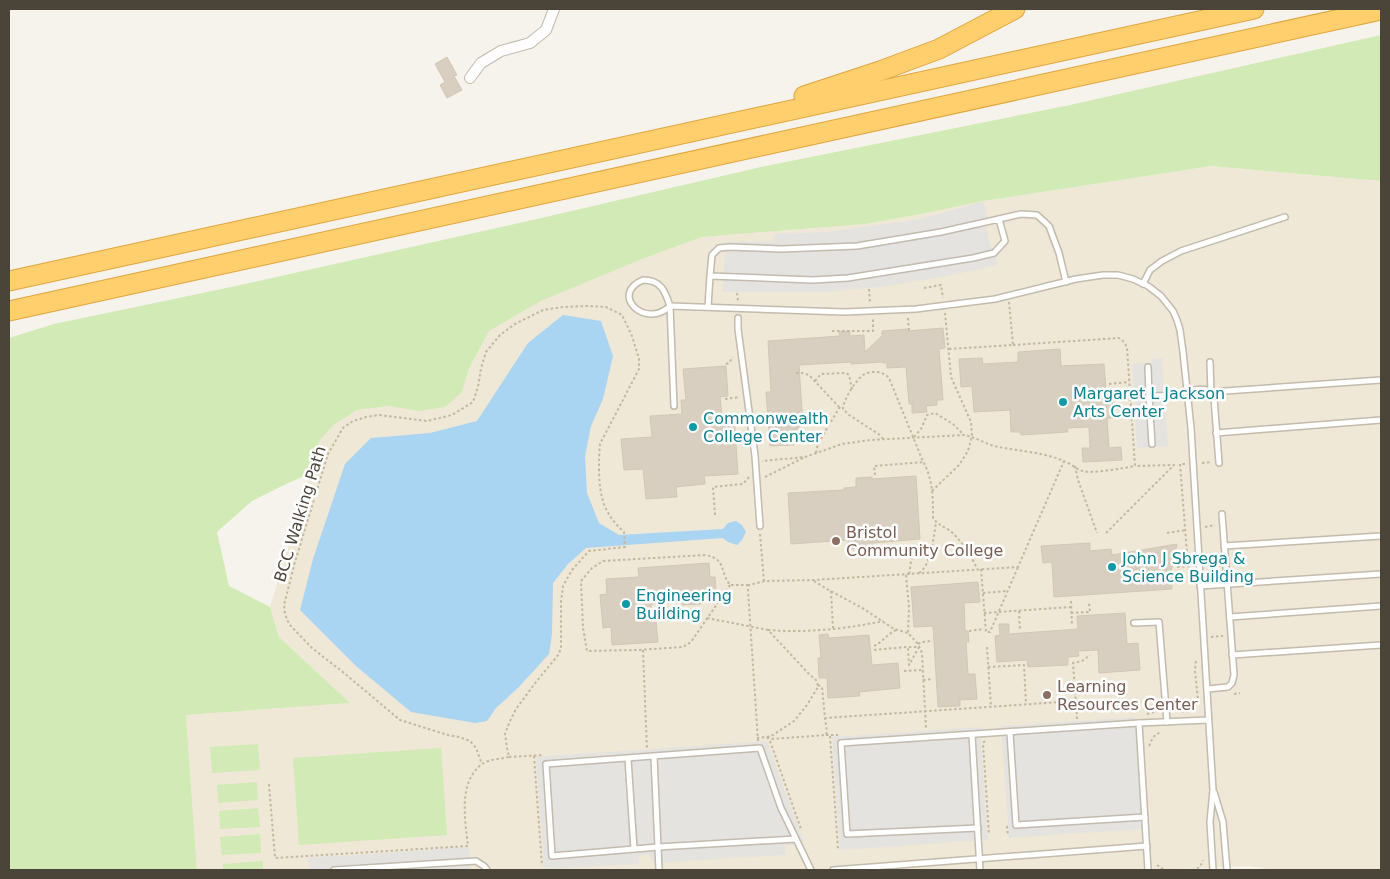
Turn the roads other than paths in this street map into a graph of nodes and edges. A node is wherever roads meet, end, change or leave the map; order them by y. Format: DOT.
graph roads {
  1 [pos="554,9"];
  2 [pos="1015,9"];
  3 [pos="1254,9"];
  4 [pos="1381,10"];
  5 [pos="470,78"];
  6 [pos="675,135"];
  7 [pos="1285,217"];
  8 [pos="999,219"];
  9 [pos="712,276"];
  10 [pos="9,281"];
  11 [pos="1066,282"];
  12 [pos="1143,284"];
  13 [pos="670,306"];
  14 [pos="708,307"];
  15 [pos="9,310"];
  16 [pos="738,318"];
  17 [pos="1210,362"];
  18 [pos="1148,367"];
  19 [pos="1381,380"];
  20 [pos="1211,392"];
  21 [pos="1188,393"];
  22 [pos="1149,396"];
  23 [pos="674,406"];
  24 [pos="1381,420"];
  25 [pos="1216,433"];
  26 [pos="1152,444"];
  27 [pos="1216,463"];
  28 [pos="1222,514"];
  29 [pos="760,526"];
  30 [pos="1381,536"];
  31 [pos="1224,546"];
  32 [pos="1381,574"];
  33 [pos="1227,585"];
  34 [pos="1200,586"];
  35 [pos="1381,606"];
  36 [pos="1230,618"];
  37 [pos="1134,623"];
  38 [pos="1381,644"];
  39 [pos="1232,655"];
  40 [pos="1207,689"];
  41 [pos="1208,720"];
  42 [pos="1167,722"];
  43 [pos="1138,723"];
  44 [pos="1010,733"];
  45 [pos="972,735"];
  46 [pos="654,757"];
  47 [pos="628,759"];
  48 [pos="1213,790"];
  49 [pos="1145,817"];
  50 [pos="978,828"];
  51 [pos="796,839"];
  52 [pos="1147,846"];
  53 [pos="658,847"];
  54 [pos="634,849"];
  55 [pos="980,858"];
  56 [pos="334,870"];
  57 [pos="487,870"];
  58 [pos="660,870"];
  59 [pos="811,870"];
  60 [pos="833,870"];
  61 [pos="980,870"];
  62 [pos="1148,870"];
  63 [pos="1213,870"];
  64 [pos="1227,870"];
  1 -- 5 [label="street"];
  2 -- 6 [label="highway"];
  3 -- 6 [label="highway"];
  4 -- 15 [label="highway"];
  6 -- 10 [label="highway"];
  7 -- 12 [label="lane"];
  8 -- 9 [label="lane"];
  8 -- 9 [label="lane"];
  8 -- 11 [label="lane"];
  9 -- 14 [label="lane"];
  11 -- 12 [label="lane"];
  11 -- 14 [label="lane"];
  12 -- 21 [label="lane"];
  13 -- 13 [label="lane"];
  13 -- 14 [label="lane"];
  13 -- 23 [label="lane"];
  16 -- 29 [label="lane"];
  17 -- 20 [label="lane"];
  18 -- 22 [label="lane"];
  19 -- 20 [label="lane"];
  20 -- 21 [label="lane"];
  20 -- 25 [label="lane"];
  21 -- 22 [label="lane"];
  21 -- 34 [label="lane"];
  22 -- 26 [label="lane"];
  24 -- 25 [label="lane"];
  25 -- 27 [label="lane"];
  28 -- 31 [label="lane"];
  30 -- 31 [label="lane"];
  31 -- 33 [label="lane"];
  32 -- 33 [label="lane"];
  33 -- 34 [label="lane"];
  33 -- 36 [label="lane"];
  34 -- 40 [label="lane"];
  35 -- 36 [label="lane"];
  36 -- 39 [label="lane"];
  37 -- 42 [label="lane"];
  38 -- 39 [label="lane"];
  39 -- 40 [label="lane"];
  40 -- 41 [label="lane"];
  41 -- 42 [label="lane"];
  41 -- 48 [label="lane"];
  42 -- 43 [label="lane"];
  43 -- 44 [label="lane"];
  43 -- 49 [label="lane"];
  44 -- 45 [label="lane"];
  44 -- 49 [label="lane"];
  45 -- 50 [label="lane"];
  45 -- 50 [label="lane"];
  46 -- 47 [label="lane"];
  46 -- 51 [label="lane"];
  46 -- 53 [label="lane"];
  47 -- 54 [label="lane"];
  47 -- 54 [label="lane"];
  48 -- 63 [label="lane"];
  48 -- 64 [label="lane"];
  49 -- 52 [label="lane"];
  50 -- 55 [label="lane"];
  51 -- 53 [label="lane"];
  51 -- 59 [label="lane"];
  52 -- 55 [label="lane"];
  52 -- 62 [label="lane"];
  53 -- 54 [label="lane"];
  53 -- 58 [label="lane"];
  55 -- 60 [label="lane"];
  55 -- 61 [label="lane"];
  56 -- 57 [label="lane"];
}
